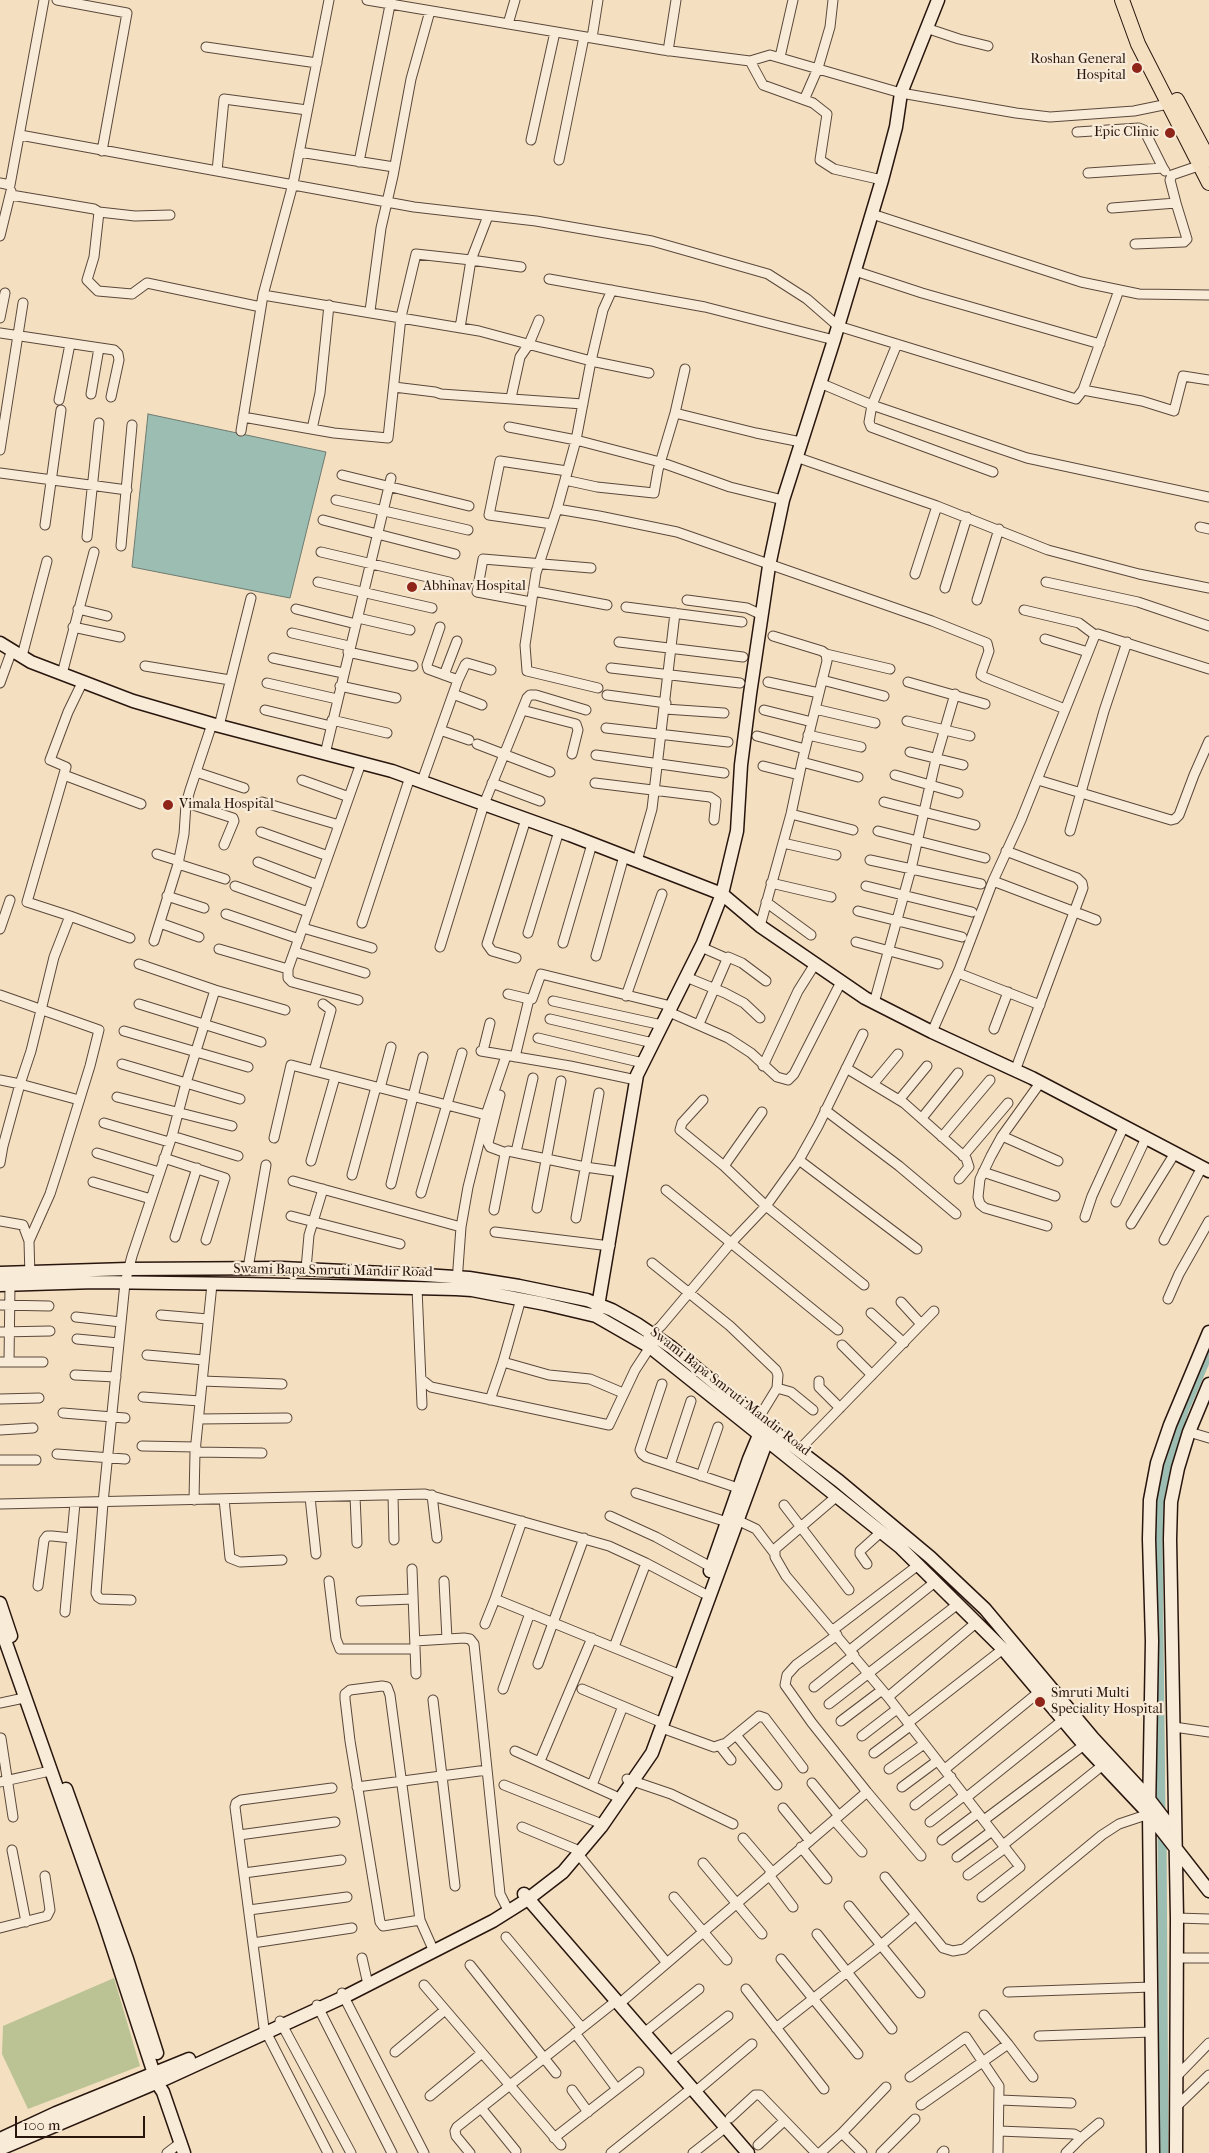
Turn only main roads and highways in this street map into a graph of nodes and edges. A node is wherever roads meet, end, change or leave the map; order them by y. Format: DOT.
graph roads {
  1 [pos="1122,0"];
  2 [pos="1130,0"];
  3 [pos="1173,103"];
  4 [pos="1206,163"];
  5 [pos="1209,183"];
  1 -- 3 [label="main road"];
  2 -- 3 [label="main road"];
  3 -- 4 [label="main road"];
  4 -- 5 [label="main road"];
}
